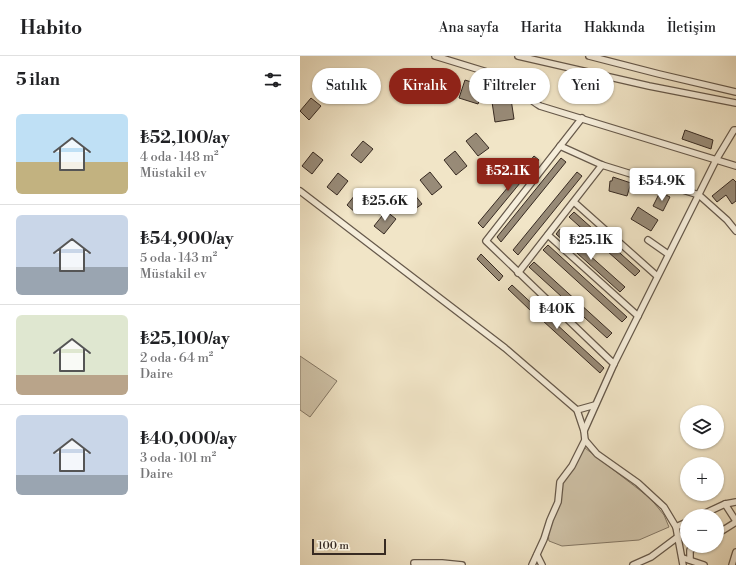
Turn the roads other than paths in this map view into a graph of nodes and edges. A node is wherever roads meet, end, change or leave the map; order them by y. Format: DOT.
graph roads {
  1 [pos="435,56"];
  2 [pos="518,56"];
  3 [pos="590,56"];
  4 [pos="736,92"];
  5 [pos="736,104"];
  6 [pos="582,118"];
  7 [pos="735,130"];
  8 [pos="560,146"];
  9 [pos="716,160"];
  10 [pos="602,165"];
  11 [pos="736,166"];
  12 [pos="300,191"];
  13 [pos="699,195"];
  14 [pos="574,202"];
  15 [pos="736,232"];
  16 [pos="548,235"];
  17 [pos="648,240"];
  18 [pos="668,254"];
  19 [pos="518,272"];
  20 [pos="657,276"];
  21 [pos="638,316"];
  22 [pos="614,364"];
  23 [pos="595,405"];
  24 [pos="577,410"];
  25 [pos="584,431"];
  26 [pos="585,440"];
  27 [pos="736,502"];
  28 [pos="725,504"];
  29 [pos="714,509"];
  30 [pos="736,522"];
  31 [pos="680,525"];
  32 [pos="676,527"];
  33 [pos="724,530"];
  34 [pos="679,536"];
  35 [pos="736,552"];
  36 [pos="690,553"];
  37 [pos="537,555"];
  38 [pos="683,558"];
  39 [pos="690,560"];
  40 [pos="414,563"];
  41 [pos="462,565"];
  42 [pos="532,565"];
  43 [pos="542,565"];
  44 [pos="633,565"];
  45 [pos="683,565"];
  46 [pos="704,565"];
  47 [pos="732,565"];
  1 -- 6 [label="street"];
  2 -- 5 [label="street"];
  3 -- 4 [label="street"];
  6 -- 8 [label="street"];
  6 -- 9 [label="street"];
  7 -- 9 [label="street"];
  8 -- 10 [label="street"];
  8 -- 19 [label="street"];
  9 -- 11 [label="street"];
  9 -- 13 [label="street"];
  10 -- 13 [label="street"];
  10 -- 14 [label="street"];
  12 -- 24 [label="street"];
  13 -- 15 [label="street"];
  13 -- 18 [label="street"];
  14 -- 16 [label="street"];
  14 -- 20 [label="street"];
  16 -- 19 [label="street"];
  16 -- 21 [label="street"];
  17 -- 18 [label="street"];
  18 -- 20 [label="street"];
  19 -- 22 [label="street"];
  20 -- 21 [label="street"];
  21 -- 22 [label="street"];
  22 -- 23 [label="street"];
  23 -- 24 [label="street"];
  23 -- 25 [label="street"];
  24 -- 25 [label="street"];
  25 -- 26 [label="street"];
  26 -- 32 [label="street"];
  26 -- 37 [label="street"];
  27 -- 28 [label="street"];
  28 -- 29 [label="street"];
  28 -- 30 [label="street"];
  30 -- 33 [label="street"];
  31 -- 32 [label="street"];
  32 -- 34 [label="street"];
  34 -- 38 [label="street"];
  34 -- 44 [label="street"];
  35 -- 47 [label="street"];
  36 -- 39 [label="street"];
  37 -- 42 [label="street"];
  37 -- 43 [label="street"];
  38 -- 39 [label="street"];
  38 -- 45 [label="street"];
  39 -- 46 [label="street"];
  40 -- 41 [label="street"];
}
